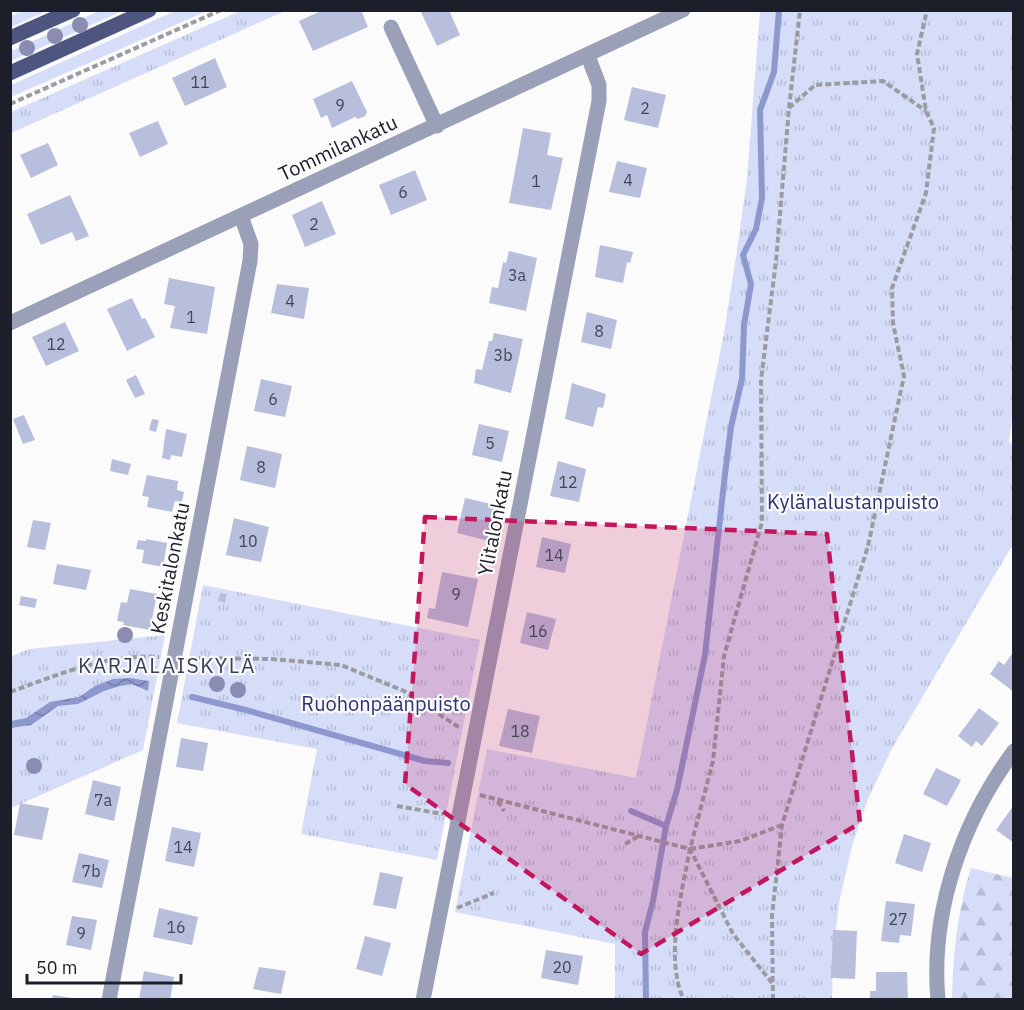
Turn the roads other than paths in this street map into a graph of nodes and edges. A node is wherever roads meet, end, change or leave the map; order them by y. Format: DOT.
graph roads {
  1 [pos="73,10"];
  2 [pos="148,10"];
  3 [pos="683,10"];
  4 [pos="391,27"];
  5 [pos="10,38"];
  6 [pos="588,56"];
  7 [pos="10,73"];
  8 [pos="437,126"];
  9 [pos="241,216"];
  10 [pos="10,323"];
  11 [pos="1014,751"];
  12 [pos="109,999"];
  13 [pos="423,999"];
  14 [pos="938,999"];
  1 -- 5 [label="main road"];
  2 -- 7 [label="main road"];
  3 -- 6 [label="street, Tommilankatu"];
  4 -- 8 [label="street"];
  6 -- 8 [label="street, Tommilankatu"];
  6 -- 13 [label="street, Ylitalonkatu"];
  8 -- 9 [label="street, Tommilankatu"];
  9 -- 10 [label="street, Tommilankatu"];
  9 -- 12 [label="street, Keskitalonkatu"];
  11 -- 14 [label="street"];
}
